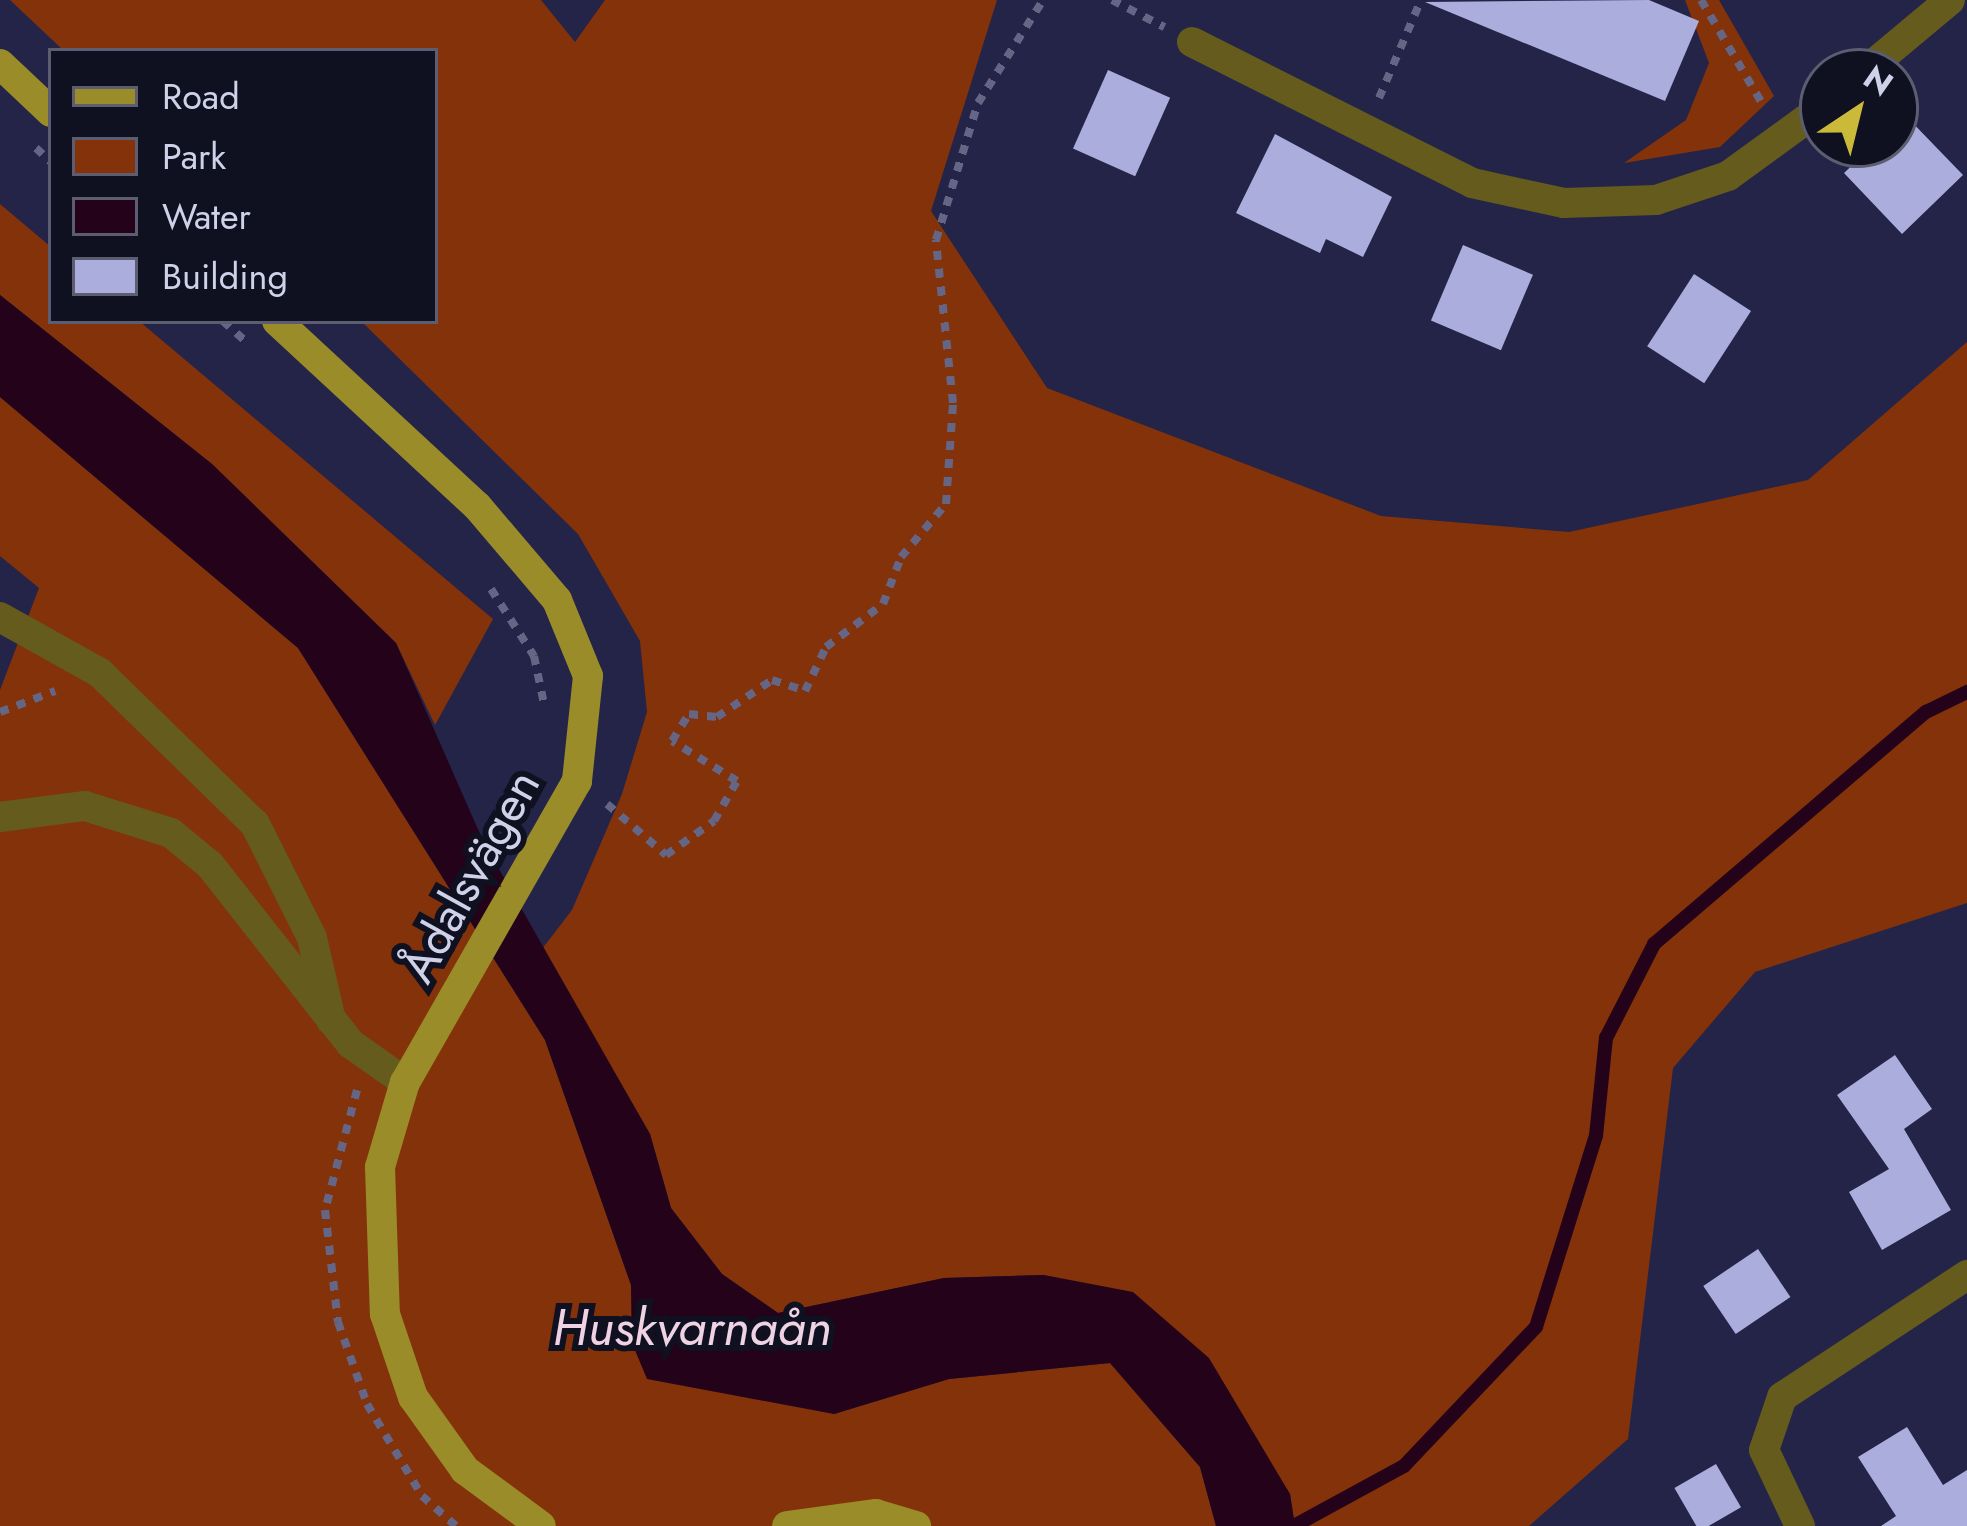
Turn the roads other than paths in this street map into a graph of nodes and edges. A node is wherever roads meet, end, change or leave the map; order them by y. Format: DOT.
graph roads {
  1 [pos="1950,0"];
  2 [pos="1192,42"];
  3 [pos="1893,48"];
  4 [pos="0,64"];
  5 [pos="48,109"];
  6 [pos="1799,124"];
  7 [pos="280,324"];
  8 [pos="0,616"];
  9 [pos="0,817"];
  10 [pos="331,1019"];
  11 [pos="405,1082"];
  12 [pos="1967,1275"];
  13 [pos="541,1526"];
  14 [pos="788,1526"];
  15 [pos="916,1526"];
  16 [pos="1800,1526"];
  1 -- 3 [label="street"];
  2 -- 6 [label="street"];
  4 -- 5 [label="main road"];
  7 -- 11 [label="main road, Ådalsvägen"];
  8 -- 10 [label="street"];
  9 -- 10 [label="street"];
  10 -- 11 [label="street"];
  11 -- 13 [label="main road, Ådalsvägen"];
  12 -- 16 [label="street"];
  14 -- 15 [label="main road"];
}
